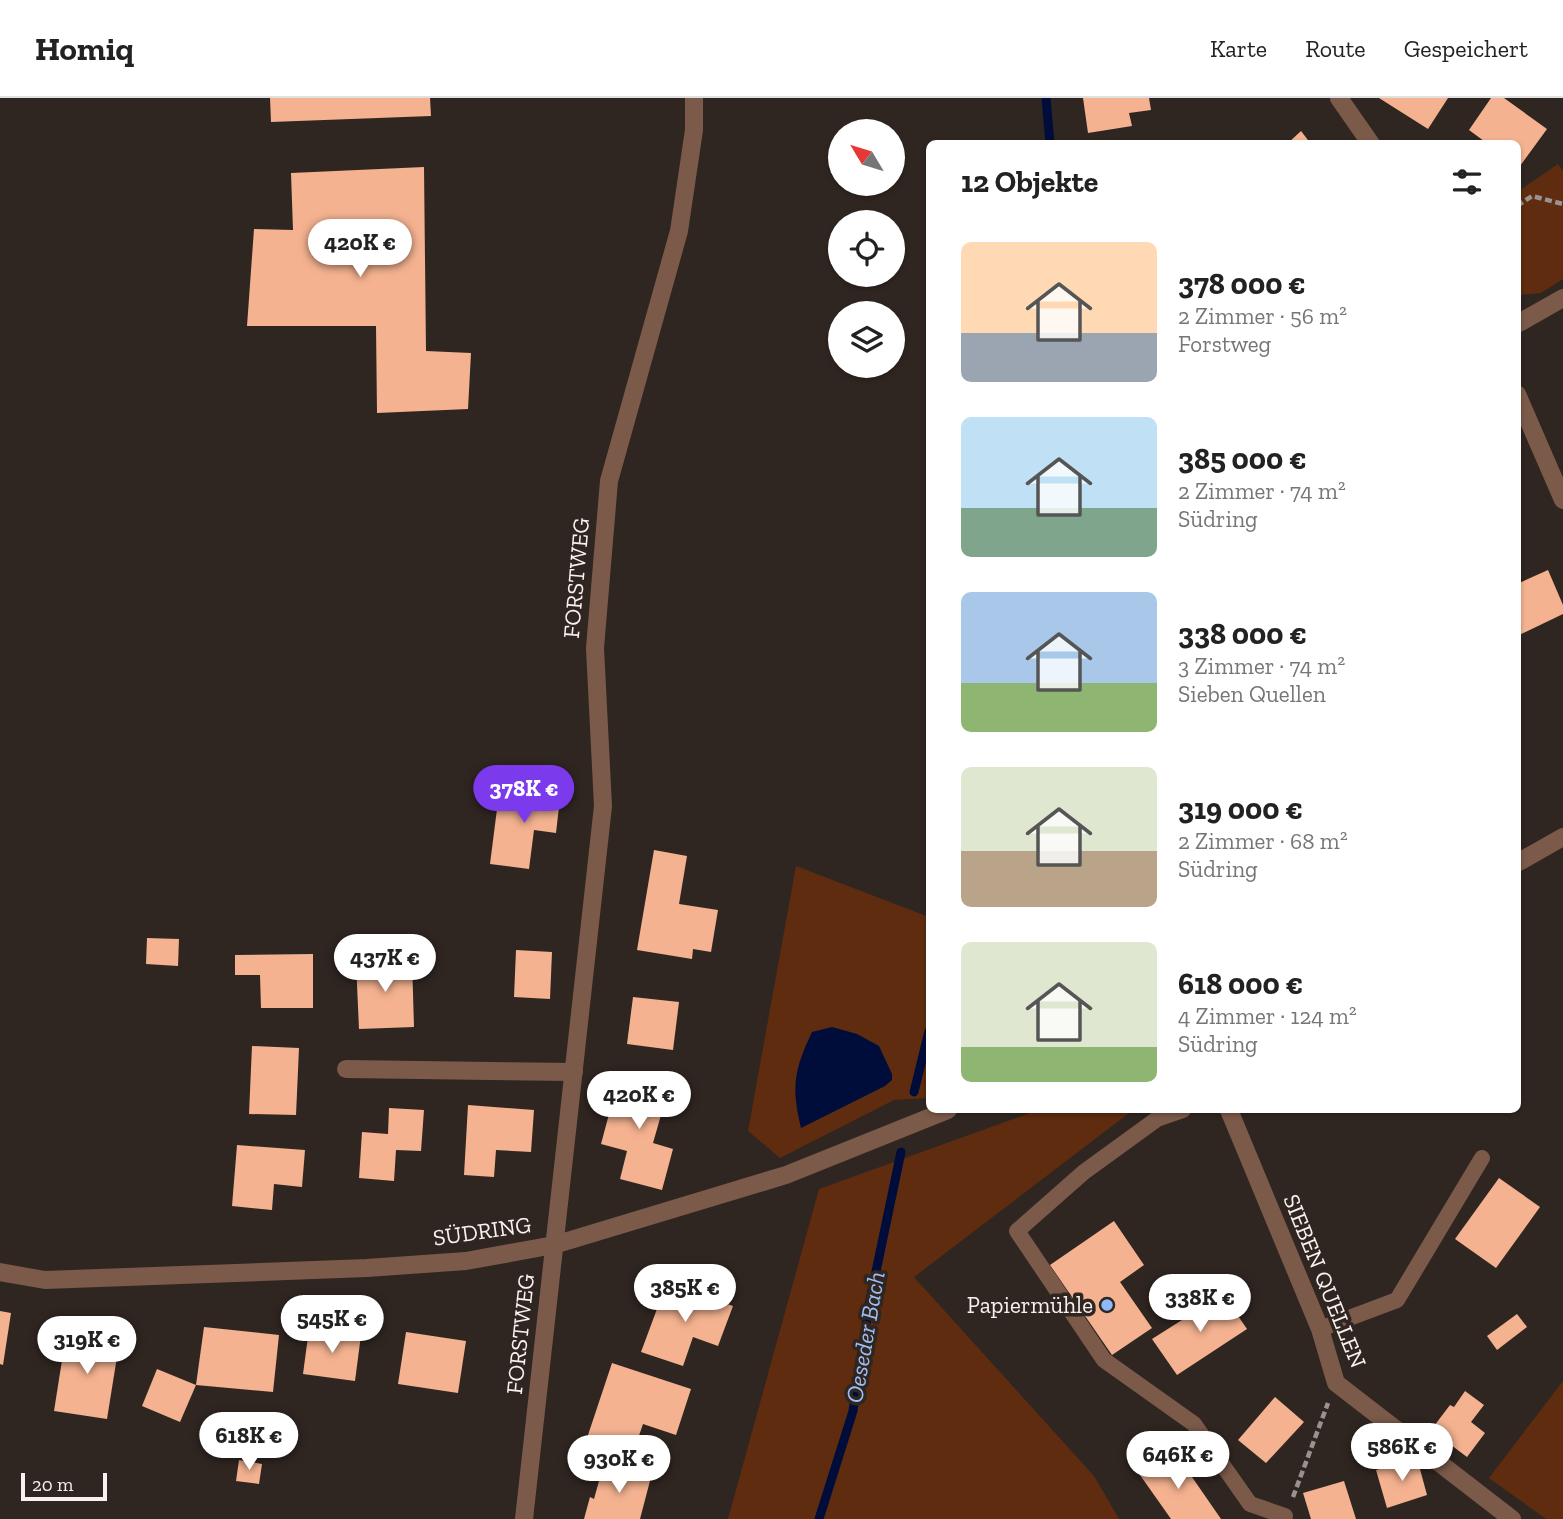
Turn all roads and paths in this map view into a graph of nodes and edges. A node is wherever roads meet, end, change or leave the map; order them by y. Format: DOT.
graph roads {
  1 [pos="694,98"];
  2 [pos="1339,98"];
  3 [pos="1368,140"];
  4 [pos="1521,203"];
  5 [pos="1563,204"];
  6 [pos="1563,298"];
  7 [pos="1521,322"];
  8 [pos="1521,403"];
  9 [pos="1563,500"];
  10 [pos="1563,836"];
  11 [pos="1521,861"];
  12 [pos="345,1069"];
  13 [pos="575,1072"];
  14 [pos="941,1113"];
  15 [pos="1174,1113"];
  16 [pos="1230,1113"];
  17 [pos="1482,1158"];
  18 [pos="554,1245"];
  19 [pos="0,1272"];
  20 [pos="1320,1329"];
  21 [pos="1336,1383"];
  22 [pos="1285,1516"];
  23 [pos="524,1519"];
  24 [pos="1512,1519"];
  1 -- 13 [label="street, FORSTWEG"];
  2 -- 3 [label="street"];
  4 -- 5 [label="path"];
  6 -- 7 [label="street"];
  8 -- 9 [label="street"];
  10 -- 11 [label="street"];
  12 -- 13 [label="street"];
  13 -- 18 [label="street, FORSTWEG"];
  14 -- 18 [label="street, SÜDRING"];
  15 -- 22 [label="lane"];
  16 -- 20 [label="street, SIEBEN QUELLEN"];
  17 -- 20 [label="lane"];
  18 -- 19 [label="street, SÜDRING"];
  18 -- 23 [label="street, FORSTWEG"];
  20 -- 21 [label="street, SIEBEN QUELLEN"];
  21 -- 22 [label="path"];
  21 -- 24 [label="street, SIEBEN QUELLEN"];
}
